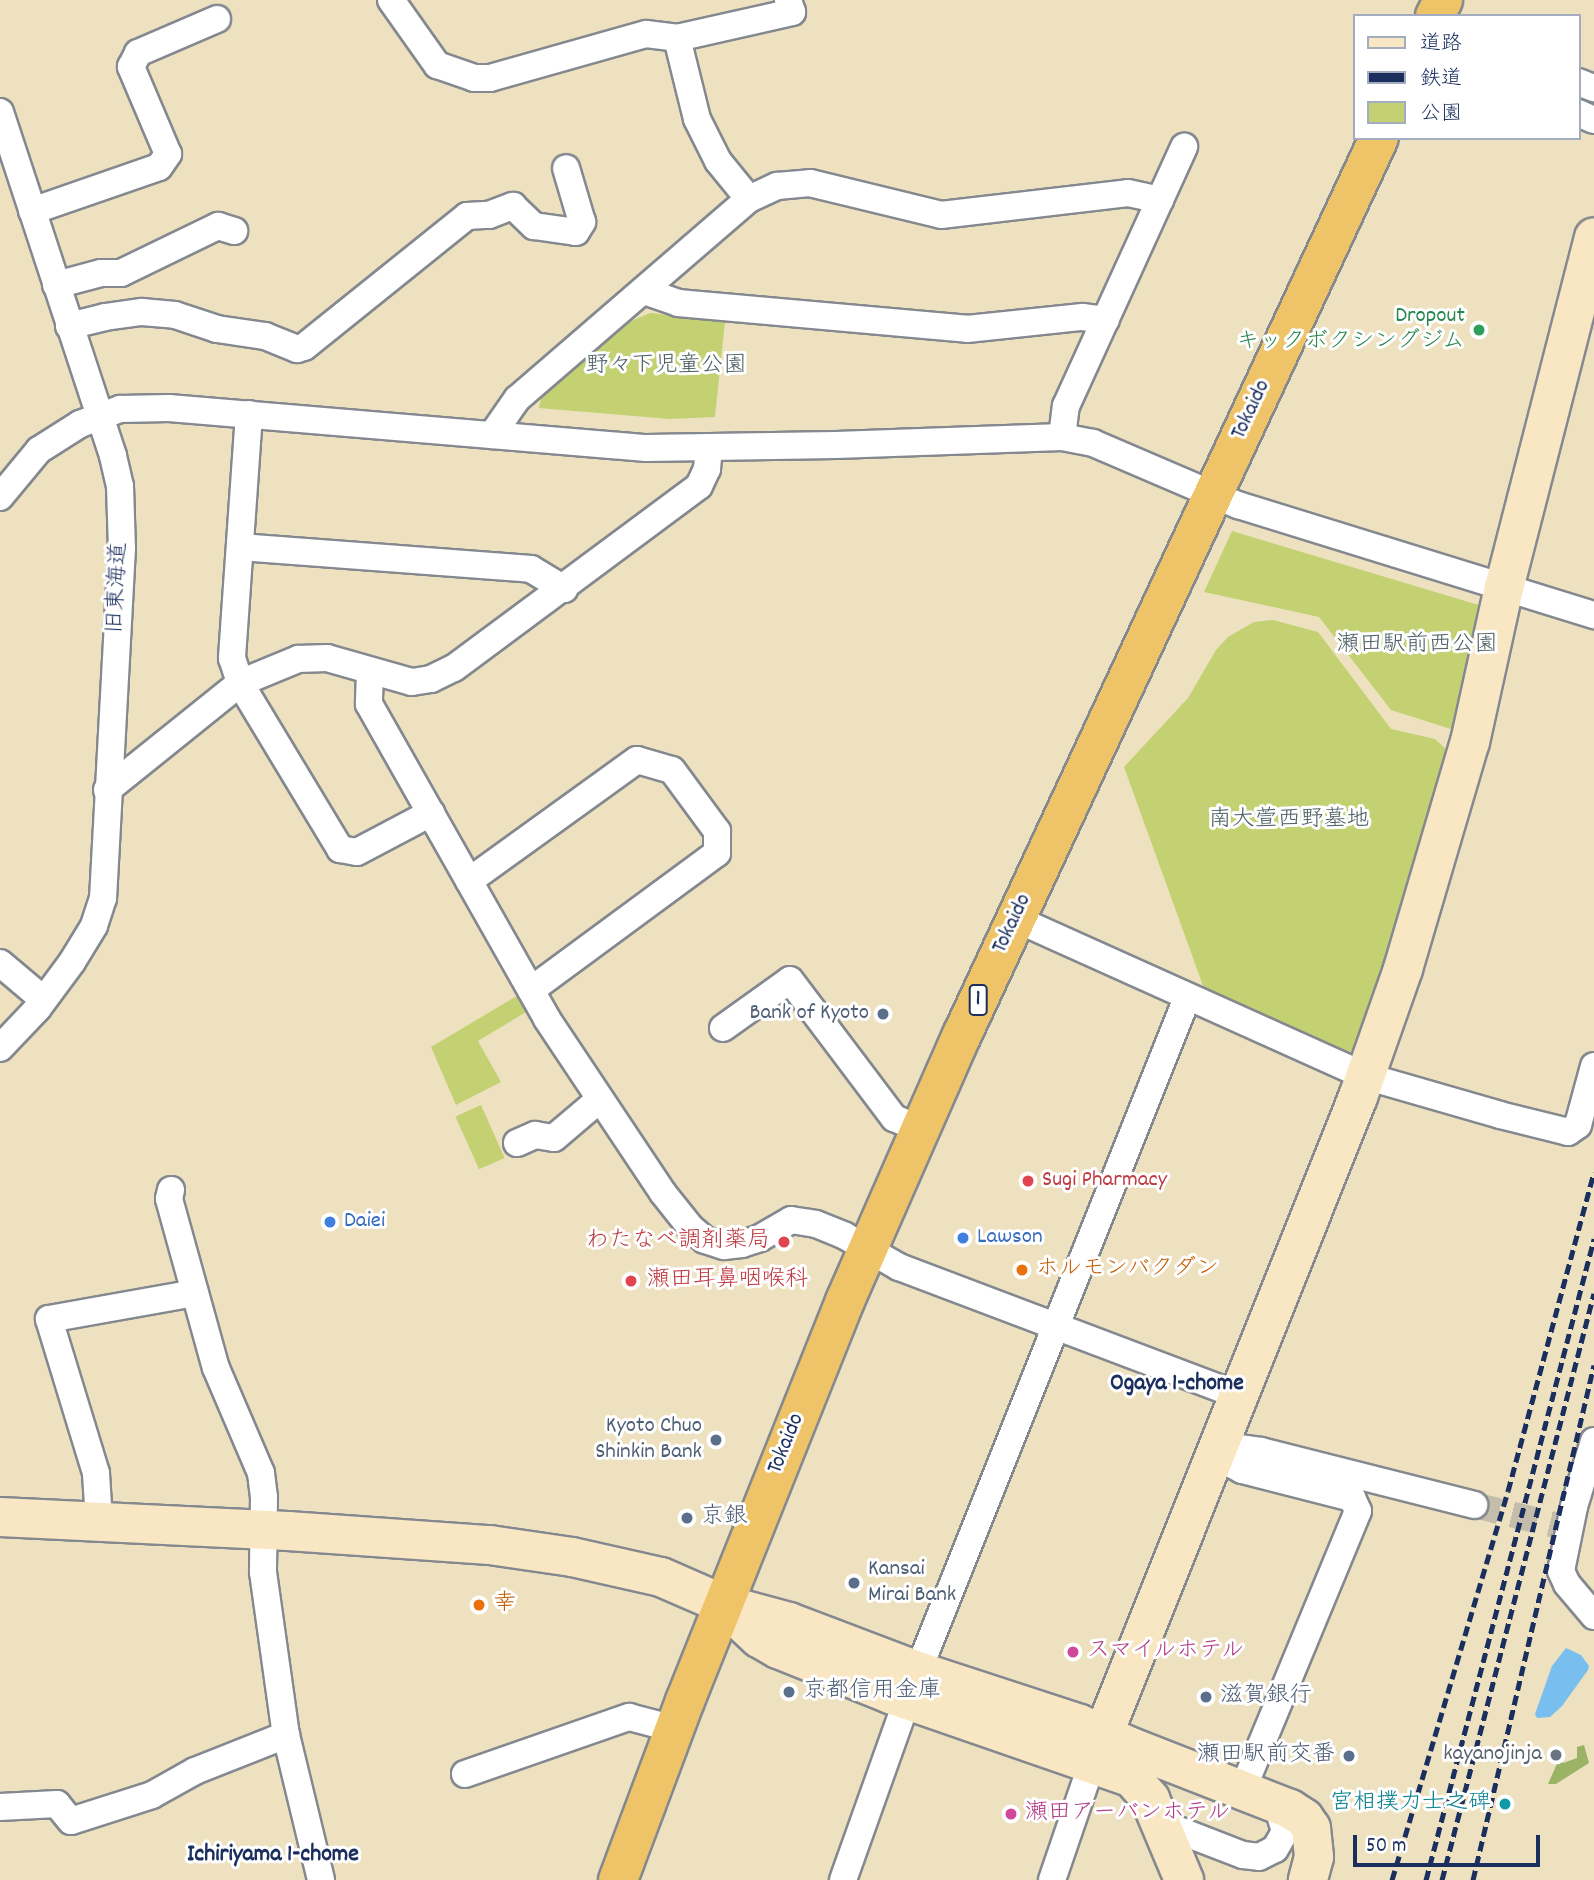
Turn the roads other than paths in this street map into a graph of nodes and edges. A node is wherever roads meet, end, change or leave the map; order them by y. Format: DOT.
graph roads {
  1 [pos="391,0"];
  2 [pos="788,0"];
  3 [pos="217,19"];
  4 [pos="677,38"];
  5 [pos="0,112"];
  6 [pos="1378,140"];
  7 [pos="1184,147"];
  8 [pos="566,169"];
  9 [pos="749,199"];
  10 [pos="1160,200"];
  11 [pos="32,211"];
  12 [pos="234,232"];
  13 [pos="1594,237"];
  14 [pos="56,285"];
  15 [pos="644,291"];
  16 [pos="1106,320"];
  17 [pos="69,326"];
  18 [pos="249,414"];
  19 [pos="98,415"];
  20 [pos="492,435"];
  21 [pos="1062,437"];
  22 [pos="709,448"];
  23 [pos="1212,495"];
  24 [pos="0,497"];
  25 [pos="240,547"];
  26 [pos="1504,588"];
  27 [pos="564,589"];
  28 [pos="1594,615"];
  29 [pos="370,671"];
  30 [pos="240,683"];
  31 [pos="107,790"];
  32 [pos="431,813"];
  33 [pos="469,881"];
  34 [pos="1016,919"];
  35 [pos="0,963"];
  36 [pos="531,990"];
  37 [pos="1187,998"];
  38 [pos="44,1000"];
  39 [pos="723,1028"];
  40 [pos="0,1048"];
  41 [pos="1594,1066"];
  42 [pos="1365,1076"];
  43 [pos="600,1098"];
  44 [pos="922,1130"];
  45 [pos="517,1143"];
  46 [pos="171,1190"];
  47 [pos="869,1250"];
  48 [pos="195,1293"];
  49 [pos="1056,1325"];
  50 [pos="1238,1395"];
  51 [pos="1594,1441"];
  52 [pos="1219,1445"];
  53 [pos="1474,1505"];
  54 [pos="0,1517"];
  55 [pos="99,1522"];
  56 [pos="264,1530"];
  57 [pos="723,1604"];
  58 [pos="1594,1616"];
  59 [pos="912,1685"];
  60 [pos="675,1729"];
  61 [pos="286,1735"];
  62 [pos="1097,1749"];
  63 [pos="465,1774"];
  64 [pos="1257,1795"];
  65 [pos="0,1807"];
  66 [pos="1160,1823"];
  67 [pos="321,1880"];
  68 [pos="618,1880"];
  69 [pos="843,1880"];
  70 [pos="1052,1880"];
  71 [pos="1184,1880"];
  72 [pos="1308,1880"];
  1 -- 4 [label="street"];
  2 -- 4 [label="street"];
  3 -- 11 [label="street"];
  4 -- 9 [label="street"];
  5 -- 11 [label="street, 旧東海道"];
  6 -- 23 [label="highway, Tokaido / 1"];
  7 -- 10 [label="street"];
  8 -- 17 [label="street"];
  9 -- 10 [label="street"];
  9 -- 15 [label="street"];
  10 -- 16 [label="street"];
  11 -- 14 [label="street, 旧東海道"];
  12 -- 14 [label="street"];
  13 -- 26 [label="street"];
  14 -- 17 [label="street, 旧東海道"];
  15 -- 16 [label="street"];
  15 -- 20 [label="street"];
  16 -- 21 [label="street"];
  17 -- 19 [label="street, 旧東海道"];
  18 -- 19 [label="street"];
  18 -- 20 [label="street"];
  18 -- 25 [label="street"];
  19 -- 24 [label="street"];
  19 -- 31 [label="street, 旧東海道"];
  20 -- 22 [label="street"];
  21 -- 22 [label="street"];
  21 -- 23 [label="street"];
  22 -- 27 [label="street"];
  23 -- 26 [label="street"];
  23 -- 34 [label="highway, Tokaido / 1"];
  25 -- 27 [label="street"];
  25 -- 30 [label="street"];
  26 -- 28 [label="street"];
  26 -- 42 [label="street"];
  27 -- 29 [label="street"];
  29 -- 30 [label="street"];
  29 -- 32 [label="street"];
  30 -- 31 [label="street"];
  30 -- 32 [label="street"];
  31 -- 38 [label="street, 旧東海道"];
  32 -- 33 [label="street"];
  33 -- 36 [label="street"];
  33 -- 36 [label="street"];
  34 -- 37 [label="street"];
  34 -- 44 [label="highway, Tokaido / 1"];
  35 -- 38 [label="street"];
  36 -- 43 [label="street"];
  37 -- 42 [label="street"];
  37 -- 49 [label="street"];
  38 -- 40 [label="street, 旧東海道"];
  39 -- 44 [label="street"];
  41 -- 42 [label="street"];
  42 -- 50 [label="street"];
  43 -- 45 [label="street"];
  43 -- 47 [label="street"];
  44 -- 47 [label="highway, Tokaido / 1"];
  46 -- 48 [label="street"];
  47 -- 49 [label="street"];
  47 -- 57 [label="highway, Tokaido / 1"];
  48 -- 55 [label="street"];
  48 -- 56 [label="street"];
  49 -- 50 [label="street"];
  49 -- 59 [label="street"];
  50 -- 52 [label="street"];
  51 -- 58 [label="street"];
  52 -- 53 [label="street"];
  52 -- 62 [label="street"];
  52 -- 64 [label="street"];
  54 -- 55 [label="street"];
  55 -- 56 [label="street"];
  56 -- 57 [label="street"];
  56 -- 61 [label="street"];
  57 -- 59 [label="street"];
  57 -- 60 [label="highway, Tokaido / 1"];
  59 -- 62 [label="street"];
  59 -- 69 [label="street"];
  60 -- 63 [label="street"];
  60 -- 68 [label="highway, Tokaido / 1"];
  61 -- 65 [label="street"];
  61 -- 67 [label="street"];
  62 -- 64 [label="street"];
  62 -- 66 [label="street"];
  62 -- 70 [label="street"];
  64 -- 66 [label="street"];
  64 -- 72 [label="street"];
  66 -- 71 [label="street"];
}
